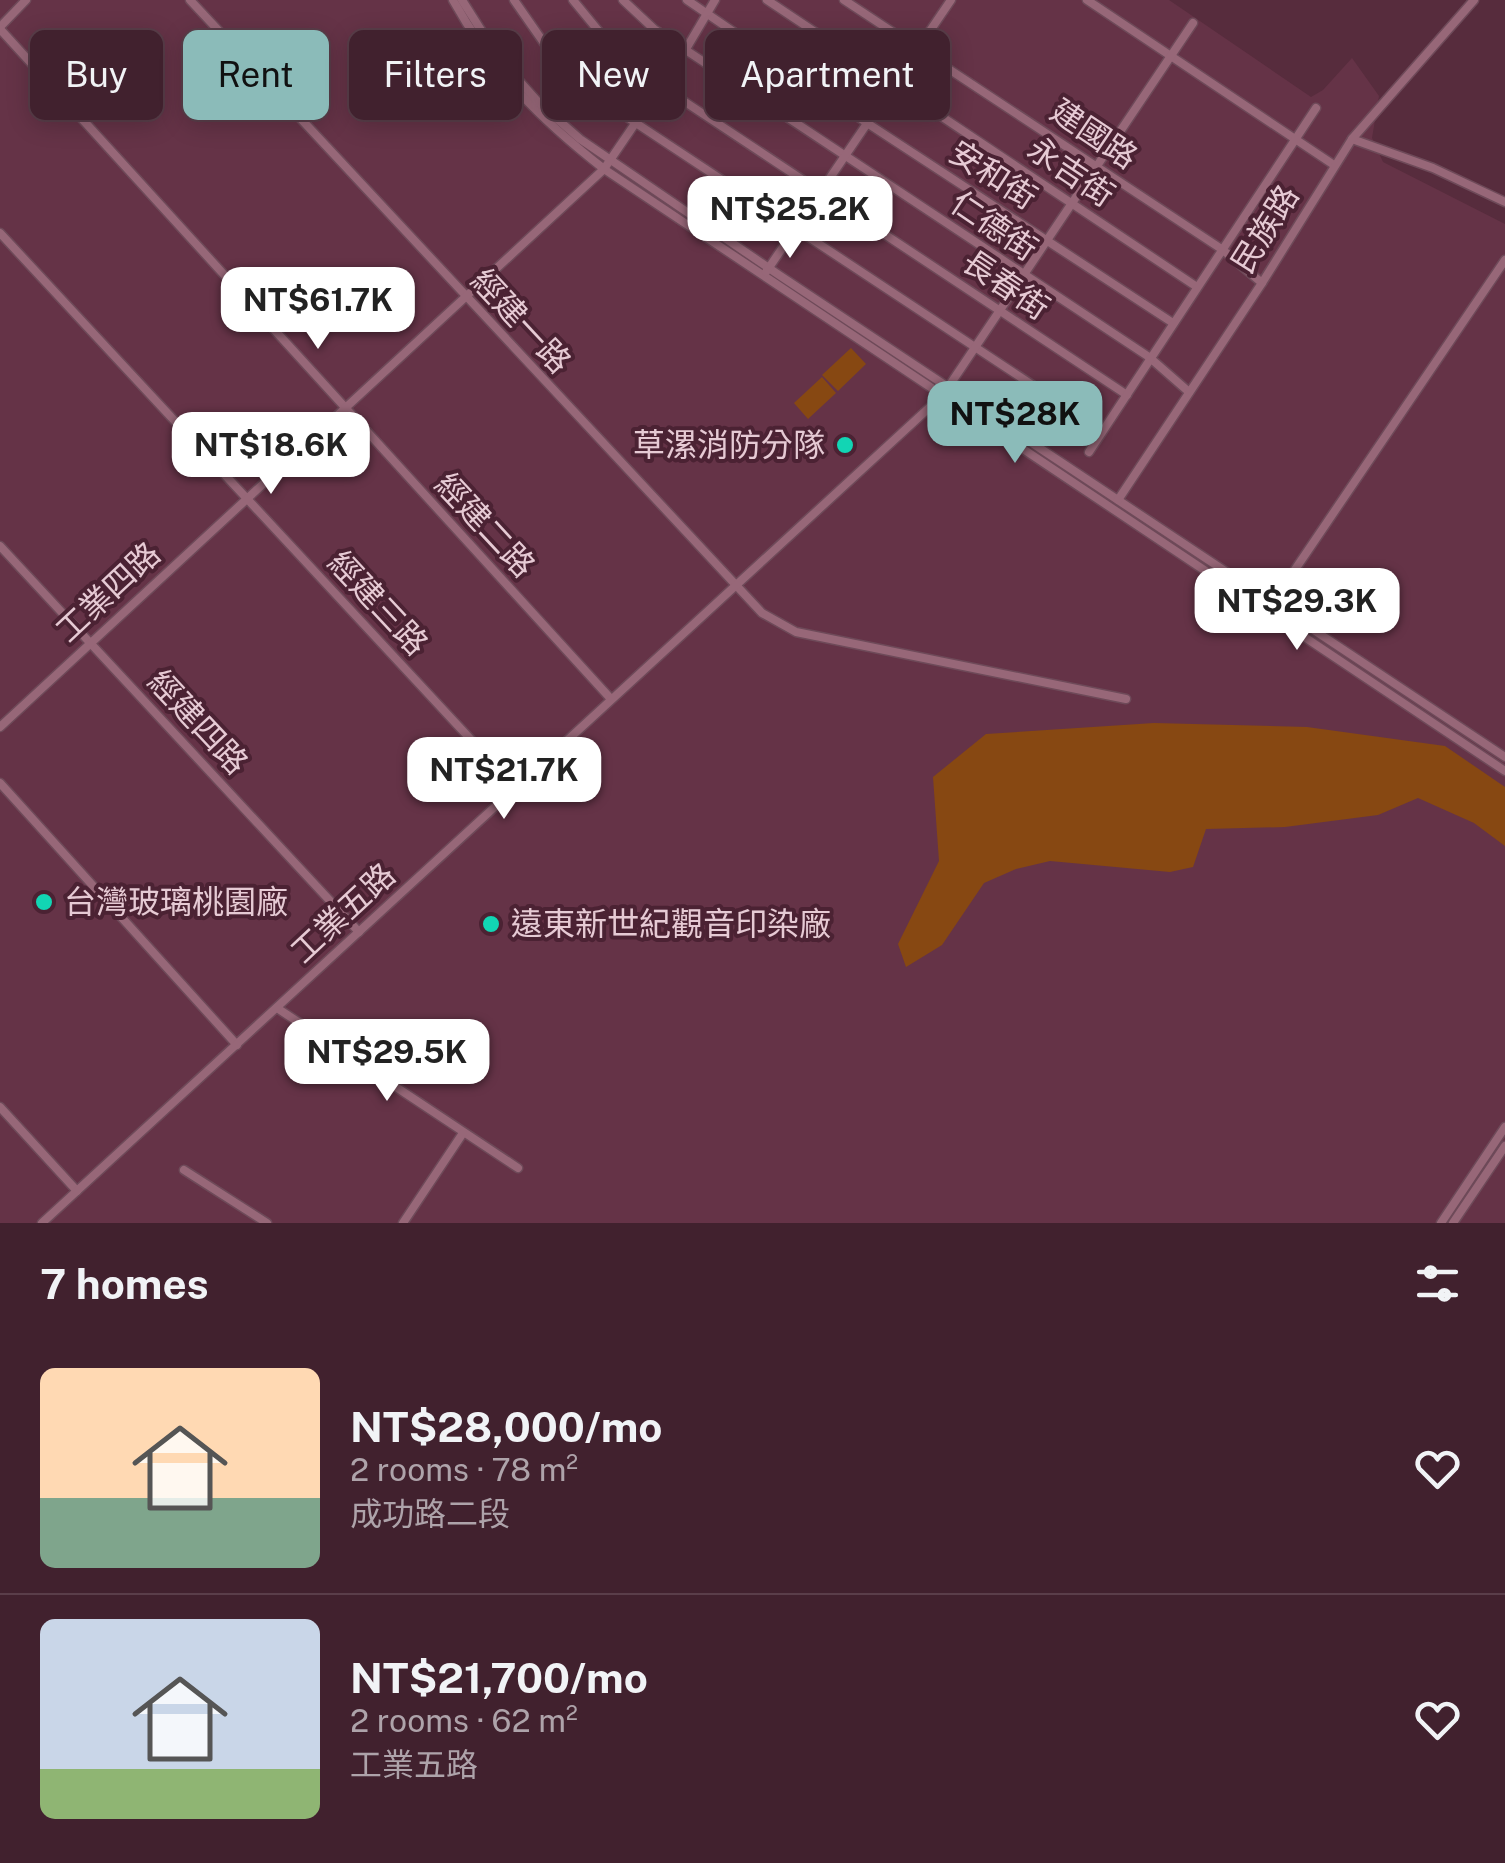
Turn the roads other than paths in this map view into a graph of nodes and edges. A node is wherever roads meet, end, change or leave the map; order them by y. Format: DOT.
graph roads {
  1 [pos="26,0"];
  2 [pos="190,0"];
  3 [pos="453,0"];
  4 [pos="462,0"];
  5 [pos="514,0"];
  6 [pos="573,0"];
  7 [pos="623,0"];
  8 [pos="687,0"];
  9 [pos="715,0"];
  10 [pos="767,0"];
  11 [pos="844,0"];
  12 [pos="951,0"];
  13 [pos="1087,0"];
  14 [pos="1474,0"];
  15 [pos="706,14"];
  16 [pos="1192,22"];
  17 [pos="0,28"];
  18 [pos="598,30"];
  19 [pos="812,30"];
  20 [pos="890,30"];
  21 [pos="930,30"];
  22 [pos="686,50"];
  23 [pos="1171,56"];
  24 [pos="950,70"];
  25 [pos="685,102"];
  26 [pos="1316,108"];
  27 [pos="869,120"];
  28 [pos="947,120"];
  29 [pos="636,122"];
  30 [pos="867,123"];
  31 [pos="1352,139"];
  32 [pos="1294,140"];
  33 [pos="844,156"];
  34 [pos="612,160"];
  35 [pos="1334,165"];
  36 [pos="1098,166"];
  37 [pos="604,169"];
  38 [pos="822,191"];
  39 [pos="1505,202"];
  40 [pos="1072,203"];
  41 [pos="796,228"];
  42 [pos="0,233"];
  43 [pos="1048,240"];
  44 [pos="1223,250"];
  45 [pos="1505,260"];
  46 [pos="766,272"];
  47 [pos="1023,276"];
  48 [pos="1262,283"];
  49 [pos="1197,287"];
  50 [pos="463,296"];
  51 [pos="1000,310"];
  52 [pos="1173,323"];
  53 [pos="975,348"];
  54 [pos="1149,357"];
  55 [pos="946,391"];
  56 [pos="1189,392"];
  57 [pos="1127,395"];
  58 [pos="344,408"];
  59 [pos="1102,431"];
  60 [pos="1089,452"];
  61 [pos="246,497"];
  62 [pos="1118,499"];
  63 [pos="1108,505"];
  64 [pos="0,546"];
  65 [pos="736,587"];
  66 [pos="1274,601"];
  67 [pos="1268,611"];
  68 [pos="90,643"];
  69 [pos="1126,698"];
  70 [pos="611,699"];
  71 [pos="0,728"];
  72 [pos="1505,757"];
  73 [pos="1505,771"];
  74 [pos="0,782"];
  75 [pos="515,787"];
  76 [pos="360,932"];
  77 [pos="277,1008"];
  78 [pos="237,1045"];
  79 [pos="0,1107"];
  80 [pos="1505,1127"];
  81 [pos="463,1132"];
  82 [pos="1505,1146"];
  83 [pos="518,1168"];
  84 [pos="184,1170"];
  85 [pos="77,1190"];
  86 [pos="42,1223"];
  87 [pos="267,1223"];
  88 [pos="403,1223"];
  89 [pos="1442,1223"];
  90 [pos="1452,1223"];
  1 -- 17 [label="street"];
  2 -- 50 [label="street, 經建一路"];
  3 -- 37 [label="street"];
  4 -- 34 [label="street"];
  5 -- 29 [label="street"];
  6 -- 18 [label="street, 長春街"];
  7 -- 22 [label="street, 仁德街"];
  8 -- 15 [label="street, 安和街"];
  9 -- 15 [label="street, 工業四路"];
  10 -- 19 [label="street, 永吉街"];
  11 -- 20 [label="street, 建國路"];
  12 -- 21 [label="street"];
  13 -- 23 [label="street"];
  14 -- 31 [label="street, 民族路"];
  15 -- 22 [label="street, 工業四路"];
  15 -- 30 [label="street, 安和街"];
  16 -- 23 [label="street, 工業五路"];
  17 -- 58 [label="street, 經建二路"];
  22 -- 33 [label="street, 仁德街"];
  23 -- 32 [label="street"];
  23 -- 36 [label="street, 工業五路"];
  24 -- 36 [label="street, 建國路"];
  25 -- 38 [label="street, 長春街"];
  26 -- 32 [label="street"];
  27 -- 30 [label="street"];
  28 -- 40 [label="street, 永吉街"];
  29 -- 34 [label="street, 工業四路"];
  29 -- 41 [label="street"];
  30 -- 33 [label="street"];
  30 -- 43 [label="street, 安和街"];
  31 -- 35 [label="street, 民族路"];
  31 -- 39 [label="street"];
  32 -- 35 [label="street"];
  32 -- 44 [label="street"];
  33 -- 38 [label="street"];
  33 -- 47 [label="street, 仁德街"];
  34 -- 37 [label="street, 工業四路"];
  34 -- 46 [label="street"];
  35 -- 48 [label="street, 民族路"];
  36 -- 40 [label="street, 工業五路"];
  36 -- 44 [label="street, 建國路"];
  37 -- 46 [label="street"];
  37 -- 50 [label="street, 工業四路"];
  38 -- 41 [label="street"];
  38 -- 51 [label="street, 長春街"];
  40 -- 43 [label="street, 工業五路"];
  40 -- 49 [label="street, 永吉街"];
  41 -- 46 [label="street"];
  41 -- 53 [label="street"];
  42 -- 61 [label="street, 經建三路"];
  43 -- 47 [label="street, 工業五路"];
  43 -- 52 [label="street, 安和街"];
  44 -- 48 [label="street, 建國路"];
  44 -- 49 [label="street"];
  45 -- 66 [label="street"];
  46 -- 55 [label="street"];
  47 -- 51 [label="street, 工業五路"];
  47 -- 54 [label="street, 仁德街"];
  48 -- 56 [label="street, 民族路"];
  49 -- 52 [label="street"];
  50 -- 58 [label="street, 工業四路"];
  50 -- 65 [label="street, 經建一路"];
  51 -- 53 [label="street, 工業五路"];
  51 -- 57 [label="street, 長春街"];
  52 -- 54 [label="street"];
  53 -- 55 [label="street, 工業五路"];
  53 -- 59 [label="street"];
  54 -- 56 [label="street, 仁德街"];
  54 -- 57 [label="street"];
  55 -- 62 [label="street"];
  55 -- 63 [label="street"];
  55 -- 65 [label="street, 工業五路"];
  56 -- 62 [label="street, 民族路"];
  57 -- 59 [label="street"];
  58 -- 61 [label="street, 工業四路"];
  58 -- 70 [label="street, 經建二路"];
  59 -- 60 [label="street"];
  61 -- 68 [label="street, 工業四路"];
  61 -- 75 [label="street, 經建三路"];
  62 -- 63 [label="street"];
  62 -- 66 [label="street"];
  63 -- 67 [label="street"];
  64 -- 68 [label="street, 經建四路"];
  65 -- 69 [label="street, 經建一路"];
  65 -- 70 [label="street, 工業五路"];
  66 -- 67 [label="street"];
  66 -- 72 [label="street"];
  67 -- 73 [label="street"];
  68 -- 71 [label="street, 工業四路"];
  68 -- 76 [label="street, 經建四路"];
  70 -- 75 [label="street, 工業五路"];
  74 -- 78 [label="street"];
  75 -- 76 [label="street, 工業五路"];
  76 -- 77 [label="street, 工業五路"];
  77 -- 78 [label="street, 工業五路"];
  77 -- 81 [label="street"];
  78 -- 85 [label="street, 工業五路"];
  79 -- 85 [label="street"];
  80 -- 89 [label="street"];
  81 -- 83 [label="street"];
  81 -- 88 [label="street"];
  82 -- 90 [label="street"];
  84 -- 87 [label="street"];
  85 -- 86 [label="street, 工業五路"];
}
